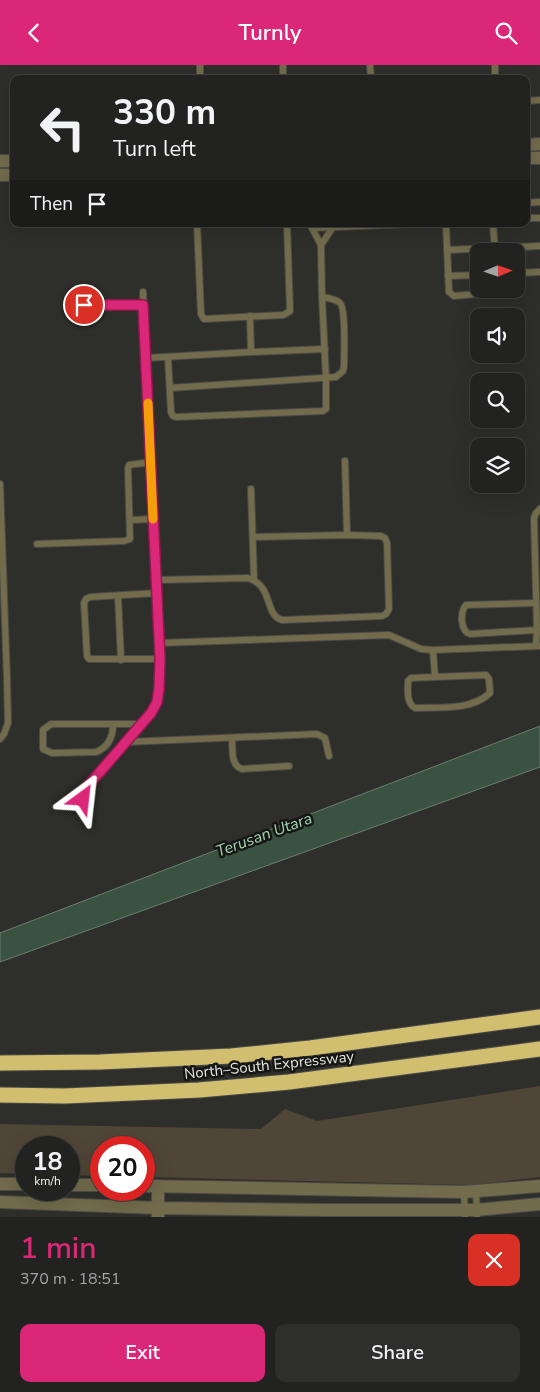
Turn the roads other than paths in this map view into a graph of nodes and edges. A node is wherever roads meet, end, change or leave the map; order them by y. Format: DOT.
graph roads {
  1 [pos="197,227"];
  2 [pos="287,227"];
  3 [pos="312,227"];
  4 [pos="332,227"];
  5 [pos="446,227"];
  6 [pos="493,227"];
  7 [pos="495,243"];
  8 [pos="321,245"];
  9 [pos="540,245"];
  10 [pos="525,246"];
  11 [pos="447,250"];
  12 [pos="470,250"];
  13 [pos="540,272"];
  14 [pos="525,273"];
  15 [pos="470,275"];
  16 [pos="448,276"];
  17 [pos="143,291"];
  18 [pos="470,295"];
  19 [pos="322,297"];
  20 [pos="84,305"];
  21 [pos="143,305"];
  22 [pos="250,316"];
  23 [pos="325,349"];
  24 [pos="251,352"];
  25 [pos="168,357"];
  26 [pos="146,358"];
  27 [pos="326,379"];
  28 [pos="170,388"];
  29 [pos="345,461"];
  30 [pos="151,462"];
  31 [pos="0,484"];
  32 [pos="251,489"];
  33 [pos="540,509"];
  34 [pos="153,519"];
  35 [pos="130,520"];
  36 [pos="347,535"];
  37 [pos="253,537"];
  38 [pos="37,544"];
  39 [pos="156,580"];
  40 [pos="254,580"];
  41 [pos="157,593"];
  42 [pos="118,595"];
  43 [pos="536,603"];
  44 [pos="537,630"];
  45 [pos="159,643"];
  46 [pos="538,646"];
  47 [pos="433,650"];
  48 [pos="160,659"];
  49 [pos="121,660"];
  50 [pos="435,677"];
  51 [pos="8,679"];
  52 [pos="0,686"];
  53 [pos="113,724"];
  54 [pos="142,724"];
  55 [pos="232,738"];
  56 [pos="0,739"];
  57 [pos="126,742"];
  58 [pos="328,756"];
  59 [pos="289,767"];
  60 [pos="88,821"];
  61 [pos="540,1017"];
  62 [pos="540,1049"];
  63 [pos="0,1063"];
  64 [pos="0,1095"];
  65 [pos="0,1184"];
  66 [pos="15,1184"];
  67 [pos="158,1186"];
  68 [pos="540,1186"];
  69 [pos="470,1192"];
  70 [pos="0,1202"];
  71 [pos="540,1203"];
  72 [pos="158,1212"];
  73 [pos="470,1213"];
  1 -- 22 [label="lane"];
  2 -- 22 [label="lane"];
  3 -- 8 [label="lane"];
  4 -- 8 [label="lane"];
  5 -- 11 [label="lane"];
  6 -- 7 [label="lane"];
  8 -- 19 [label="lane"];
  9 -- 10 [label="lane"];
  11 -- 12 [label="lane"];
  11 -- 16 [label="lane"];
  13 -- 14 [label="lane"];
  15 -- 16 [label="lane"];
  16 -- 18 [label="lane"];
  17 -- 21 [label="lane"];
  19 -- 23 [label="lane"];
  19 -- 27 [label="lane"];
  20 -- 21 [label="lane"];
  21 -- 26 [label="lane"];
  22 -- 24 [label="lane"];
  23 -- 24 [label="lane"];
  23 -- 27 [label="lane"];
  24 -- 25 [label="lane"];
  25 -- 26 [label="lane"];
  25 -- 28 [label="lane"];
  26 -- 30 [label="lane"];
  27 -- 28 [label="lane"];
  27 -- 28 [label="lane"];
  29 -- 36 [label="lane"];
  30 -- 34 [label="lane"];
  30 -- 35 [label="lane"];
  31 -- 51 [label="lane"];
  32 -- 37 [label="lane"];
  33 -- 43 [label="lane"];
  34 -- 35 [label="lane"];
  34 -- 39 [label="lane"];
  35 -- 38 [label="lane"];
  36 -- 37 [label="lane"];
  36 -- 40 [label="lane"];
  37 -- 40 [label="lane"];
  39 -- 40 [label="lane"];
  39 -- 41 [label="lane"];
  41 -- 42 [label="lane"];
  41 -- 45 [label="lane"];
  42 -- 49 [label="lane"];
  42 -- 49 [label="lane"];
  43 -- 44 [label="lane"];
  43 -- 44 [label="lane"];
  44 -- 46 [label="lane"];
  45 -- 47 [label="lane"];
  45 -- 48 [label="lane"];
  46 -- 47 [label="lane"];
  47 -- 50 [label="lane"];
  48 -- 49 [label="lane"];
  48 -- 54 [label="lane"];
  50 -- 50 [label="lane"];
  51 -- 52 [label="lane"];
  51 -- 56 [label="lane"];
  53 -- 53 [label="lane"];
  53 -- 54 [label="lane"];
  54 -- 57 [label="lane"];
  55 -- 57 [label="lane"];
  55 -- 58 [label="lane"];
  55 -- 59 [label="lane"];
  57 -- 60 [label="lane"];
  61 -- 63 [label="highway, North–South Expressway"];
  62 -- 64 [label="highway, North–South Expressway"];
  65 -- 66 [label="street"];
  67 -- 69 [label="street"];
  67 -- 72 [label="street"];
  68 -- 69 [label="street"];
  69 -- 73 [label="lane"];
  69 -- 73 [label="lane"];
  70 -- 72 [label="street"];
  71 -- 73 [label="street"];
  72 -- 73 [label="street"];
}
